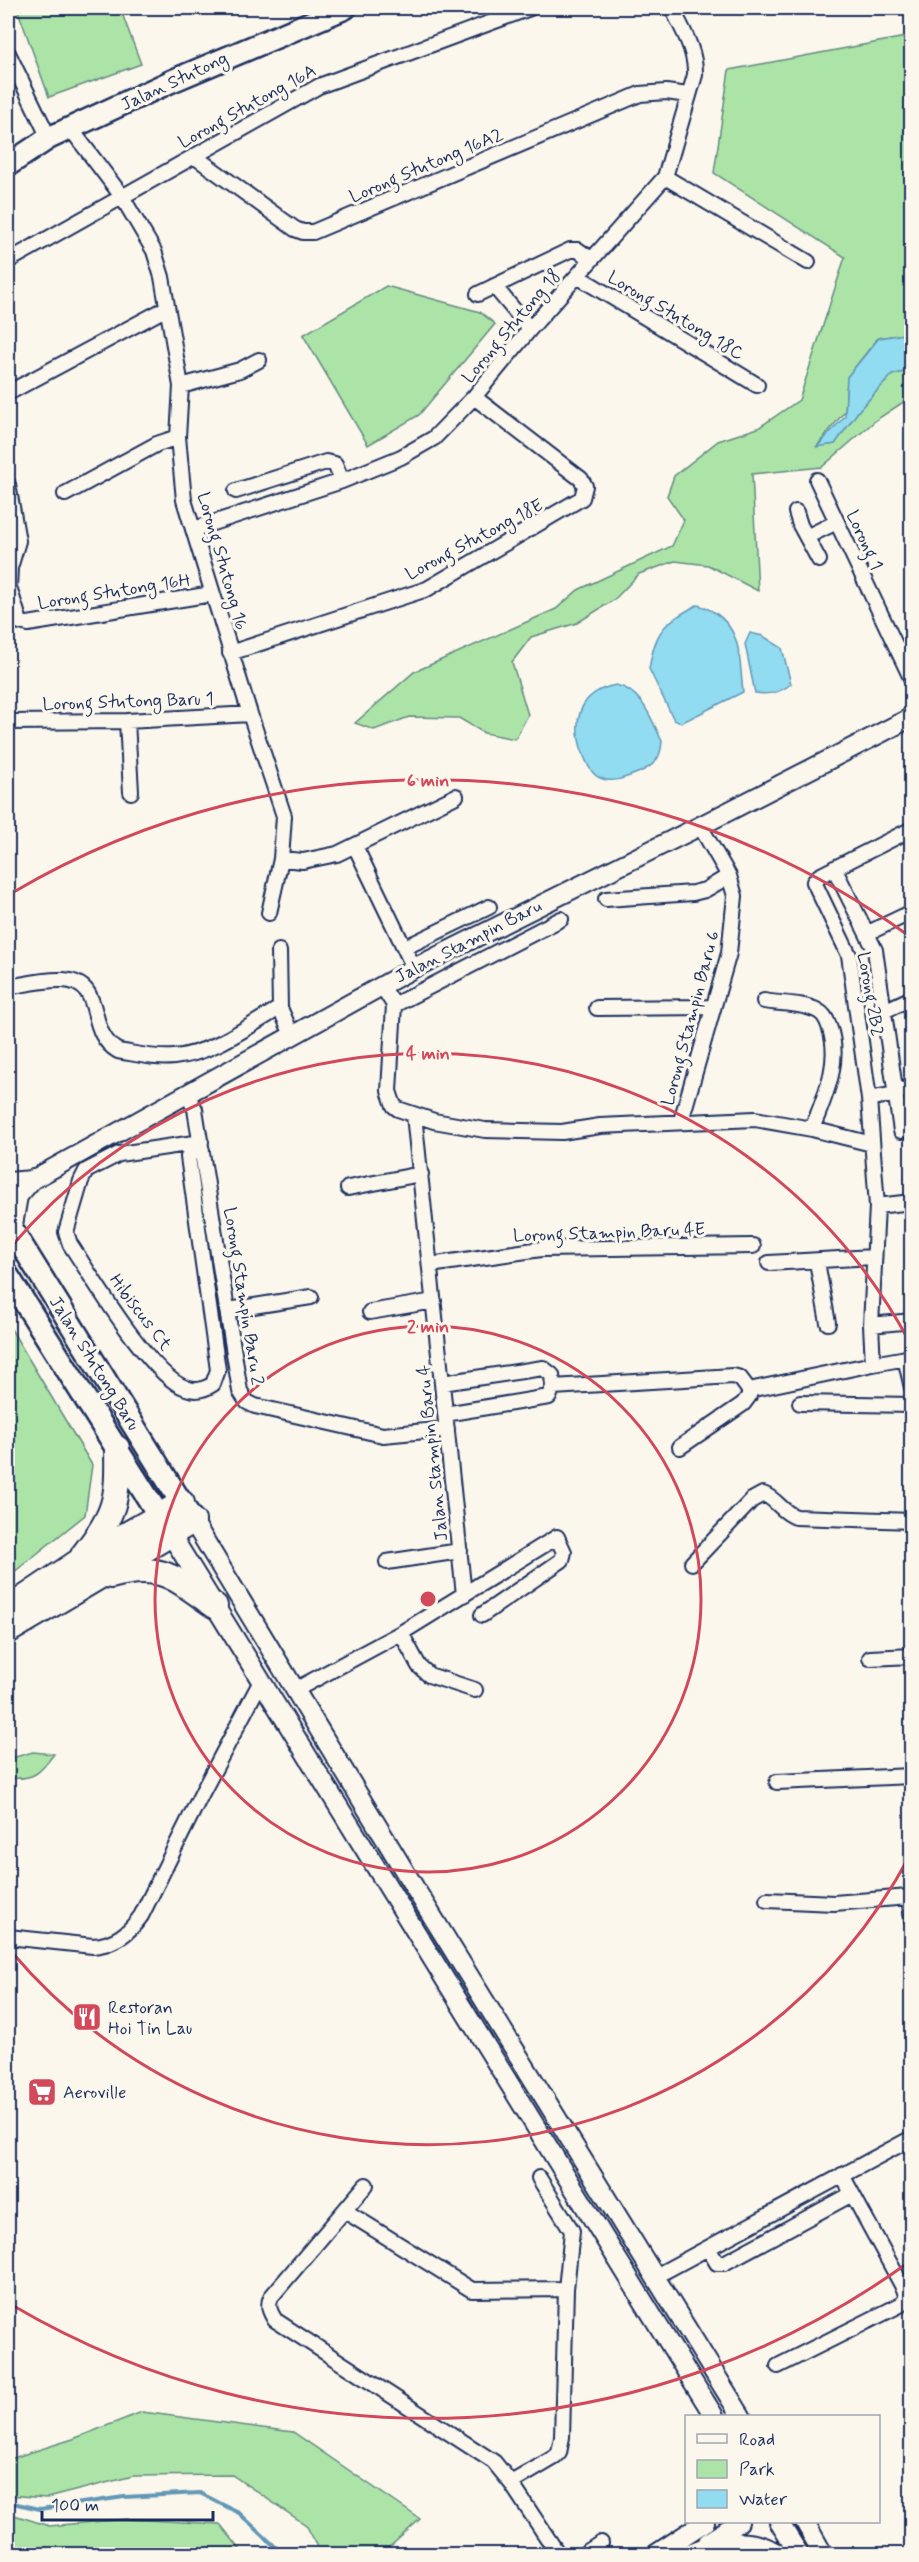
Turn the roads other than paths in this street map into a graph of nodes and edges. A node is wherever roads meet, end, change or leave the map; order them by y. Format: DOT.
graph roads {
  1 [pos="345,8"];
  2 [pos="530,8"];
  3 [pos="672,8"];
  4 [pos="8,53"];
  5 [pos="688,95"];
  6 [pos="71,129"];
  7 [pos="49,138"];
  8 [pos="194,156"];
  9 [pos="8,165"];
  10 [pos="665,177"];
  11 [pos="121,195"];
  12 [pos="591,259"];
  13 [pos="8,261"];
  14 [pos="808,262"];
  15 [pos="577,276"];
  16 [pos="494,286"];
  17 [pos="478,294"];
  18 [pos="167,308"];
  19 [pos="530,329"];
  20 [pos="259,360"];
  21 [pos="757,385"];
  22 [pos="181,386"];
  23 [pos="8,393"];
  24 [pos="474,397"];
  25 [pos="178,437"];
  26 [pos="817,480"];
  27 [pos="342,481"];
  28 [pos="8,486"];
  29 [pos="253,486"];
  30 [pos="236,491"];
  31 [pos="65,494"];
  32 [pos="262,508"];
  33 [pos="796,512"];
  34 [pos="837,522"];
  35 [pos="194,529"];
  36 [pos="808,536"];
  37 [pos="819,560"];
  38 [pos="212,594"];
  39 [pos="230,653"];
  40 [pos="912,680"];
  41 [pos="250,714"];
  42 [pos="912,717"];
  43 [pos="127,721"];
  44 [pos="8,722"];
  45 [pos="131,792"];
  46 [pos="456,796"];
  47 [pos="700,826"];
  48 [pos="912,829"];
  49 [pos="355,846"];
  50 [pos="281,859"];
  51 [pos="834,868"];
  52 [pos="729,876"];
  53 [pos="606,899"];
  54 [pos="489,907"];
  55 [pos="912,912"];
  56 [pos="269,914"];
  57 [pos="561,920"];
  58 [pos="868,933"];
  59 [pos="406,947"];
  60 [pos="279,951"];
  61 [pos="414,968"];
  62 [pos="8,987"];
  63 [pos="382,987"];
  64 [pos="912,998"];
  65 [pos="764,1001"];
  66 [pos="394,1005"];
  67 [pos="713,1007"];
  68 [pos="280,1008"];
  69 [pos="597,1008"];
  70 [pos="884,1011"];
  71 [pos="292,1035"];
  72 [pos="912,1086"];
  73 [pos="187,1094"];
  74 [pos="895,1095"];
  75 [pos="869,1099"];
  76 [pos="414,1115"];
  77 [pos="681,1121"];
  78 [pos="812,1129"];
  79 [pos="901,1131"];
  80 [pos="872,1144"];
  81 [pos="201,1146"];
  82 [pos="421,1174"];
  83 [pos="32,1180"];
  84 [pos="8,1182"];
  85 [pos="348,1188"];
  86 [pos="912,1202"];
  87 [pos="877,1206"];
  88 [pos="10,1227"];
  89 [pos="753,1246"];
  90 [pos="873,1257"];
  91 [pos="817,1262"];
  92 [pos="769,1263"];
  93 [pos="430,1265"];
  94 [pos="8,1276"];
  95 [pos="311,1297"];
  96 [pos="434,1301"];
  97 [pos="228,1310"];
  98 [pos="369,1312"];
  99 [pos="912,1321"];
  100 [pos="828,1323"];
  101 [pos="871,1325"];
  102 [pos="908,1357"];
  103 [pos="873,1364"];
  104 [pos="442,1383"];
  105 [pos="553,1387"];
  106 [pos="912,1388"];
  107 [pos="749,1390"];
  108 [pos="800,1403"];
  109 [pos="912,1405"];
  110 [pos="446,1414"];
  111 [pos="447,1429"];
  112 [pos="680,1447"];
  113 [pos="117,1448"];
  114 [pos="187,1512"];
  115 [pos="912,1521"];
  116 [pos="164,1524"];
  117 [pos="460,1551"];
  118 [pos="387,1562"];
  119 [pos="692,1563"];
  120 [pos="84,1572"];
  121 [pos="464,1595"];
  122 [pos="214,1606"];
  123 [pos="8,1609"];
  124 [pos="482,1615"];
  125 [pos="8,1631"];
  126 [pos="401,1633"];
  127 [pos="912,1656"];
  128 [pos="870,1658"];
  129 [pos="261,1682"];
  130 [pos="295,1690"];
  131 [pos="474,1690"];
  132 [pos="912,1776"];
  133 [pos="777,1782"];
  134 [pos="910,1897"];
  135 [pos="767,1900"];
  136 [pos="912,1920"];
  137 [pos="8,1936"];
  138 [pos="912,2138"];
  139 [pos="842,2175"];
  140 [pos="539,2178"];
  141 [pos="366,2185"];
  142 [pos="852,2194"];
  143 [pos="345,2211"];
  144 [pos="708,2248"];
  145 [pos="654,2277"];
  146 [pos="566,2289"];
  147 [pos="778,2366"];
  148 [pos="712,2415"];
  149 [pos="740,2415"];
  150 [pos="511,2483"];
  151 [pos="702,2523"];
  152 [pos="737,2523"];
  153 [pos="780,2523"];
  154 [pos="806,2523"];
  155 [pos="601,2543"];
  156 [pos="558,2554"];
  157 [pos="584,2554"];
  158 [pos="656,2554"];
  159 [pos="689,2554"];
  160 [pos="780,2554"];
  161 [pos="800,2554"];
  162 [pos="823,2554"];
  1 -- 6 [label="main road, Jalan Stutong"];
  2 -- 8 [label="street, Lorong Stutong 16A"];
  3 -- 5 [label="street, Lorong Stutong 18"];
  4 -- 7 [label="street"];
  5 -- 8 [label="street, Lorong Stutong 16A2"];
  5 -- 10 [label="street, Lorong Stutong 18"];
  6 -- 7 [label="main road, Jalan Stutong"];
  6 -- 11 [label="street, Lorong Stutong 16"];
  7 -- 9 [label="main road, Jalan Stutong"];
  8 -- 11 [label="street, Lorong Stutong 16A"];
  10 -- 12 [label="street, Lorong Stutong 18"];
  10 -- 14 [label="street"];
  11 -- 13 [label="street, Lorong Stutong 16A"];
  11 -- 18 [label="street, Lorong Stutong 16"];
  12 -- 15 [label="street, Lorong Stutong 18"];
  12 -- 16 [label="street"];
  15 -- 19 [label="street, Lorong Stutong 18"];
  15 -- 21 [label="street, Lorong Stutong 18C"];
  16 -- 17 [label="street"];
  16 -- 19 [label="street"];
  18 -- 22 [label="street, Lorong Stutong 16"];
  18 -- 23 [label="street"];
  19 -- 24 [label="street, Lorong Stutong 18"];
  20 -- 22 [label="street"];
  22 -- 25 [label="street, Lorong Stutong 16"];
  24 -- 27 [label="street, Lorong Stutong 18"];
  24 -- 39 [label="street, Lorong Stutong 18E"];
  25 -- 31 [label="street"];
  25 -- 35 [label="street, Lorong Stutong 16"];
  26 -- 34 [label="street, Lorong 1"];
  27 -- 29 [label="street"];
  27 -- 32 [label="street, Lorong Stutong 18"];
  28 -- 38 [label="street, Lorong Stutong 16H"];
  29 -- 30 [label="street"];
  29 -- 32 [label="street"];
  32 -- 35 [label="street, Lorong Stutong 18"];
  33 -- 36 [label="street"];
  34 -- 36 [label="street"];
  34 -- 40 [label="street, Lorong 1"];
  35 -- 38 [label="street, Lorong Stutong 16"];
  36 -- 37 [label="street"];
  38 -- 39 [label="street, Lorong Stutong 16"];
  39 -- 41 [label="street, Lorong Stutong 16"];
  41 -- 43 [label="street, Lorong Stutong Baru 1"];
  41 -- 50 [label="street, Lorong Stutong 16"];
  42 -- 47 [label="main road, Jalan Stampin Baru"];
  43 -- 44 [label="street, Lorong Stutong Baru 1"];
  43 -- 45 [label="street"];
  46 -- 49 [label="street"];
  47 -- 52 [label="street, Lorong Stampin Baru 6"];
  47 -- 61 [label="main road, Jalan Stampin Baru"];
  48 -- 51 [label="street"];
  49 -- 50 [label="street"];
  49 -- 59 [label="street"];
  50 -- 56 [label="street, Lorong Stutong 16"];
  51 -- 58 [label="street"];
  51 -- 75 [label="street, Lorong 2B2"];
  52 -- 53 [label="street"];
  52 -- 67 [label="street, Lorong Stampin Baru 6"];
  54 -- 59 [label="street"];
  55 -- 58 [label="street"];
  57 -- 66 [label="street"];
  58 -- 70 [label="street"];
  59 -- 61 [label="street"];
  60 -- 68 [label="street"];
  61 -- 63 [label="main road, Jalan Stampin Baru"];
  62 -- 68 [label="street"];
  63 -- 66 [label="street"];
  63 -- 71 [label="main road, Jalan Stampin Baru"];
  64 -- 70 [label="street"];
  65 -- 78 [label="street"];
  66 -- 76 [label="street"];
  67 -- 69 [label="street"];
  67 -- 77 [label="street, Lorong Stampin Baru 6"];
  68 -- 71 [label="street"];
  70 -- 74 [label="street"];
  71 -- 73 [label="main road, Jalan Stampin Baru"];
  72 -- 74 [label="street"];
  73 -- 81 [label="street, Lorong Stampin Baru 2"];
  73 -- 83 [label="main road, Jalan Stampin Baru"];
  74 -- 75 [label="street"];
  74 -- 79 [label="street"];
  75 -- 80 [label="street, Lorong 2B2"];
  76 -- 77 [label="street"];
  76 -- 82 [label="street, Jalan Stampin Baru 4"];
  77 -- 78 [label="street"];
  78 -- 80 [label="street"];
  80 -- 87 [label="street, Lorong 2B2"];
  81 -- 81 [label="street, Hibiscus Ct"];
  81 -- 97 [label="street, Lorong Stampin Baru 2"];
  82 -- 85 [label="street"];
  82 -- 93 [label="street, Jalan Stampin Baru 4"];
  83 -- 84 [label="main road, Jalan Stampin Baru"];
  83 -- 88 [label="main road, Jalan Stampin Baru"];
  86 -- 87 [label="street"];
  87 -- 90 [label="street, Lorong 2B2"];
  88 -- 114 [label="main road, Jalan Stutong Baru"];
  89 -- 93 [label="street, Lorong Stampin Baru 4E"];
  90 -- 91 [label="street"];
  90 -- 101 [label="street, Lorong 2B2"];
  91 -- 92 [label="street"];
  91 -- 100 [label="street"];
  93 -- 96 [label="street, Jalan Stampin Baru 4"];
  94 -- 113 [label="main road, Jalan Stutong Baru"];
  95 -- 97 [label="street"];
  96 -- 98 [label="street"];
  96 -- 104 [label="street, Jalan Stampin Baru 4"];
  97 -- 111 [label="street, Lorong Stampin Baru 2"];
  99 -- 101 [label="street"];
  101 -- 103 [label="street, Lorong 2B2"];
  102 -- 103 [label="street"];
  102 -- 106 [label="street"];
  103 -- 107 [label="street"];
  104 -- 105 [label="street"];
  104 -- 110 [label="street, Jalan Stampin Baru 4"];
  105 -- 107 [label="street"];
  105 -- 110 [label="street"];
  107 -- 112 [label="street"];
  108 -- 109 [label="street"];
  110 -- 111 [label="street, Jalan Stampin Baru 4"];
  111 -- 117 [label="street, Jalan Stampin Baru 4"];
  113 -- 116 [label="main road, Jalan Stutong Baru"];
  113 -- 120 [label="highway"];
  114 -- 116 [label="highway"];
  114 -- 130 [label="main road"];
  115 -- 119 [label="street"];
  116 -- 120 [label="highway"];
  116 -- 122 [label="main road"];
  117 -- 118 [label="street"];
  117 -- 121 [label="street, Jalan Stampin Baru 4"];
  120 -- 122 [label="highway"];
  120 -- 123 [label="highway"];
  120 -- 125 [label="highway"];
  121 -- 124 [label="street"];
  121 -- 126 [label="street"];
  122 -- 129 [label="main road"];
  126 -- 130 [label="street"];
  126 -- 131 [label="street"];
  127 -- 128 [label="street"];
  129 -- 137 [label="street"];
  129 -- 148 [label="main road"];
  130 -- 145 [label="main road"];
  132 -- 133 [label="street"];
  134 -- 135 [label="street"];
  134 -- 136 [label="street"];
  138 -- 139 [label="street"];
  139 -- 142 [label="street"];
  139 -- 144 [label="street"];
  140 -- 146 [label="street"];
  141 -- 143 [label="street"];
  142 -- 144 [label="street"];
  142 -- 147 [label="street"];
  143 -- 146 [label="street"];
  143 -- 150 [label="street"];
  144 -- 145 [label="street"];
  145 -- 149 [label="main road"];
  146 -- 150 [label="street"];
  150 -- 156 [label="street"];
  151 -- 158 [label="main road"];
  152 -- 159 [label="main road"];
  153 -- 161 [label="main road"];
  154 -- 162 [label="main road"];
  155 -- 157 [label="street"];
  159 -- 160 [label="main road"];
}
